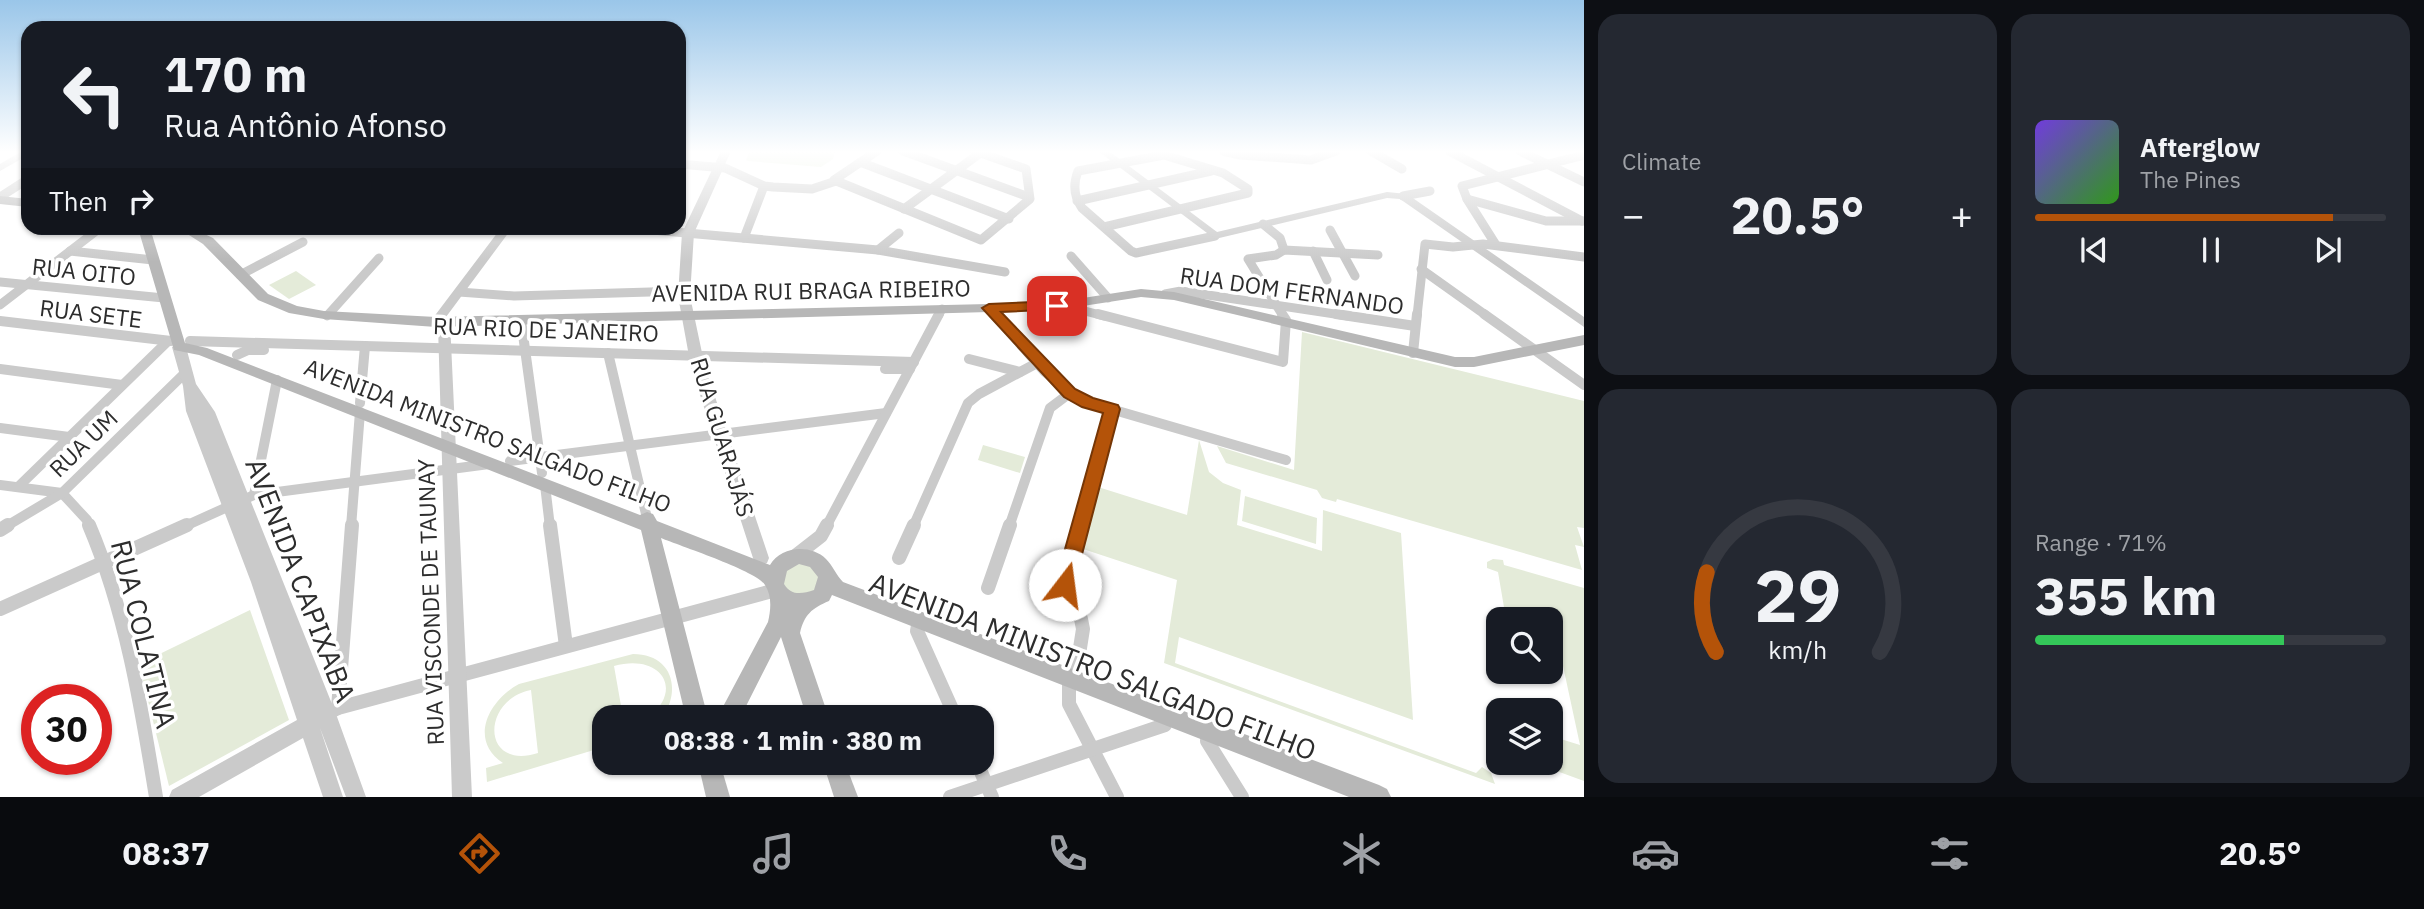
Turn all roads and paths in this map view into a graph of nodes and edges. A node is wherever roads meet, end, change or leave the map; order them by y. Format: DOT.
graph roads {
  1 [pos="15,188"];
  2 [pos="708,188"];
  3 [pos="763,188"];
  4 [pos="791,188"];
  5 [pos="817,188"];
  6 [pos="853,188"];
  7 [pos="1006,188"];
  8 [pos="1029,188"];
  9 [pos="1077,188"];
  10 [pos="1135,188"];
  11 [pos="1153,188"];
  12 [pos="1247,188"];
  13 [pos="1461,188"];
  14 [pos="1520,188"];
  15 [pos="931,189"];
  16 [pos="1430,191"];
  17 [pos="1403,196"];
  18 [pos="1030,197"];
  19 [pos="0,199"];
  20 [pos="1466,199"];
  21 [pos="21,201"];
  22 [pos="1077,201"];
  23 [pos="904,209"];
  24 [pos="1182,210"];
  25 [pos="1009,219"];
  26 [pos="1583,221"];
  27 [pos="1263,224"];
  28 [pos="1104,227"];
  29 [pos="1330,230"];
  30 [pos="688,233"];
  31 [pos="899,233"];
  32 [pos="91,235"];
  33 [pos="146,235"];
  34 [pos="203,235"];
  35 [pos="501,235"];
  36 [pos="1215,236"];
  37 [pos="744,238"];
  38 [pos="303,242"];
  39 [pos="1470,243"];
  40 [pos="1496,245"];
  41 [pos="878,250"];
  42 [pos="1284,250"];
  43 [pos="70,251"];
  44 [pos="1313,251"];
  45 [pos="1342,253"];
  46 [pos="1378,255"];
  47 [pos="1568,255"];
  48 [pos="1071,256"];
  49 [pos="1584,257"];
  50 [pos="379,258"];
  51 [pos="153,260"];
  52 [pos="1584,265"];
  53 [pos="1421,269"];
  54 [pos="1004,272"];
  55 [pos="240,275"];
  56 [pos="1355,276"];
  57 [pos="1327,280"];
  58 [pos="0,282"];
  59 [pos="26,284"];
  60 [pos="459,292"];
  61 [pos="684,292"];
  62 [pos="1165,294"];
  63 [pos="164,298"];
  64 [pos="1108,298"];
  65 [pos="0,305"];
  66 [pos="1062,305"];
  67 [pos="1277,305"];
  68 [pos="989,308"];
  69 [pos="942,309"];
  70 [pos="687,315"];
  71 [pos="327,316"];
  72 [pos="521,320"];
  73 [pos="0,321"];
  74 [pos="440,322"];
  75 [pos="1287,323"];
  76 [pos="1584,323"];
  77 [pos="1415,326"];
  78 [pos="1584,340"];
  79 [pos="178,343"];
  80 [pos="364,349"];
  81 [pos="1536,350"];
  82 [pos="444,352"];
  83 [pos="1413,353"];
  84 [pos="526,354"];
  85 [pos="237,355"];
  86 [pos="609,357"];
  87 [pos="969,359"];
  88 [pos="697,360"];
  89 [pos="1039,362"];
  90 [pos="912,366"];
  91 [pos="0,369"];
  92 [pos="1020,372"];
  93 [pos="188,380"];
  94 [pos="277,380"];
  95 [pos="122,385"];
  96 [pos="1584,386"];
  97 [pos="1069,393"];
  98 [pos="360,408"];
  99 [pos="1112,409"];
  100 [pos="886,413"];
  101 [pos="0,428"];
  102 [pos="720,435"];
  103 [pos="69,437"];
  104 [pos="447,442"];
  105 [pos="630,446"];
  106 [pos="1286,460"];
  107 [pos="490,464"];
  108 [pos="449,469"];
  109 [pos="542,472"];
  110 [pos="353,481"];
  111 [pos="0,485"];
  112 [pos="18,487"];
  113 [pos="62,493"];
  114 [pos="242,500"];
  115 [pos="648,520"];
  116 [pos="0,530"];
  117 [pos="821,536"];
  118 [pos="761,558"];
  119 [pos="899,558"];
  120 [pos="788,560"];
  121 [pos="105,563"];
  122 [pos="826,574"];
  123 [pos="776,588"];
  124 [pos="988,589"];
  125 [pos="811,601"];
  126 [pos="0,609"];
  127 [pos="671,618"];
  128 [pos="918,625"];
  129 [pos="768,641"];
  130 [pos="566,646"];
  131 [pos="793,647"];
  132 [pos="457,676"];
  133 [pos="1069,683"];
  134 [pos="694,705"];
  135 [pos="735,705"];
  136 [pos="813,705"];
  137 [pos="951,705"];
  138 [pos="332,711"];
  139 [pos="1166,720"];
  140 [pos="306,725"];
  141 [pos="1207,736"];
  142 [pos="1091,749"];
  143 [pos="712,775"];
  144 [pos="838,775"];
  145 [pos="989,791"];
  146 [pos="156,797"];
  147 [pos="178,797"];
  148 [pos="332,797"];
  149 [pos="356,797"];
  150 [pos="462,797"];
  151 [pos="718,797"];
  152 [pos="846,797"];
  153 [pos="950,797"];
  154 [pos="1117,797"];
  155 [pos="1242,797"];
  156 [pos="1349,797"];
  157 [pos="1379,797"];
  1 -- 19 [label="street"];
  2 -- 30 [label="street"];
  3 -- 37 [label="street"];
  4 -- 5 [label="street"];
  6 -- 23 [label="street"];
  7 -- 18 [label="street"];
  8 -- 18 [label="street"];
  9 -- 22 [label="street"];
  10 -- 22 [label="street"];
  11 -- 24 [label="street"];
  12 -- 24 [label="street"];
  13 -- 20 [label="street"];
  14 -- 26 [label="street"];
  15 -- 23 [label="street"];
  15 -- 25 [label="street"];
  16 -- 17 [label="street"];
  17 -- 27 [label="street"];
  17 -- 39 [label="street"];
  18 -- 25 [label="street"];
  19 -- 21 [label="main road"];
  20 -- 26 [label="street"];
  20 -- 40 [label="street"];
  22 -- 28 [label="street"];
  23 -- 25 [label="street"];
  24 -- 28 [label="street"];
  24 -- 36 [label="street"];
  27 -- 36 [label="street"];
  27 -- 42 [label="street"];
  28 -- 36 [label="street"];
  29 -- 45 [label="street"];
  30 -- 37 [label="street"];
  30 -- 61 [label="street, RUA GUARAJÁS"];
  31 -- 41 [label="street"];
  32 -- 43 [label="street"];
  33 -- 51 [label="main road, AVENIDA CAPIXABA"];
  34 -- 55 [label="main road, AVENIDA RUI BRAGA RIBEIRO"];
  35 -- 60 [label="street"];
  37 -- 41 [label="street"];
  38 -- 55 [label="street"];
  39 -- 40 [label="street"];
  39 -- 53 [label="street"];
  39 -- 76 [label="street"];
  40 -- 47 [label="street"];
  41 -- 54 [label="street"];
  42 -- 44 [label="street"];
  42 -- 67 [label="street"];
  43 -- 51 [label="street"];
  43 -- 59 [label="street"];
  44 -- 45 [label="street"];
  44 -- 57 [label="street"];
  45 -- 46 [label="street"];
  45 -- 56 [label="street"];
  47 -- 49 [label="street"];
  47 -- 52 [label="street"];
  48 -- 64 [label="street"];
  50 -- 71 [label="street"];
  51 -- 63 [label="main road, AVENIDA CAPIXABA"];
  53 -- 77 [label="street"];
  53 -- 81 [label="street"];
  55 -- 71 [label="main road, AVENIDA RUI BRAGA RIBEIRO"];
  58 -- 59 [label="street, RUA OITO"];
  59 -- 63 [label="street, RUA OITO"];
  59 -- 65 [label="street"];
  60 -- 61 [label="street"];
  60 -- 74 [label="street"];
  61 -- 70 [label="street, RUA GUARAJÁS"];
  62 -- 64 [label="main road, AVENIDA RUI BRAGA RIBEIRO"];
  62 -- 67 [label="street, RUA DOM FERNANDO"];
  62 -- 75 [label="main road, AVENIDA RUI BRAGA RIBEIRO"];
  63 -- 79 [label="main road, AVENIDA CAPIXABA"];
  64 -- 66 [label="main road, AVENIDA RUI BRAGA RIBEIRO"];
  66 -- 68 [label="main road, AVENIDA RUI BRAGA RIBEIRO"];
  66 -- 75 [label="street"];
  67 -- 75 [label="street"];
  67 -- 77 [label="street, RUA DOM FERNANDO"];
  68 -- 69 [label="main road, AVENIDA RUI BRAGA RIBEIRO"];
  68 -- 89 [label="street"];
  69 -- 70 [label="main road, AVENIDA RUI BRAGA RIBEIRO"];
  69 -- 90 [label="street"];
  70 -- 72 [label="main road, AVENIDA RUI BRAGA RIBEIRO"];
  70 -- 88 [label="street, RUA GUARAJÁS"];
  71 -- 74 [label="main road, AVENIDA RUI BRAGA RIBEIRO"];
  72 -- 74 [label="main road, AVENIDA RUI BRAGA RIBEIRO"];
  72 -- 84 [label="street"];
  73 -- 79 [label="street, RUA SETE"];
  74 -- 82 [label="street, RUA VISCONDE DE TAUNAY"];
  75 -- 83 [label="main road, AVENIDA RUI BRAGA RIBEIRO"];
  77 -- 83 [label="street"];
  78 -- 81 [label="main road, AVENIDA RUI BRAGA RIBEIRO"];
  79 -- 80 [label="street, RUA RIO DE JANEIRO"];
  79 -- 85 [label="main road, AVENIDA MINISTRO SALGADO FILHO"];
  79 -- 93 [label="street, AVENIDA CAPIXABA"];
  79 -- 94 [label="main road, AVENIDA MINISTRO SALGADO FILHO"];
  79 -- 95 [label="street"];
  80 -- 82 [label="street, RUA RIO DE JANEIRO"];
  80 -- 85 [label="street, RUA RIO DE JANEIRO"];
  80 -- 98 [label="street"];
  81 -- 83 [label="main road, AVENIDA RUI BRAGA RIBEIRO"];
  81 -- 96 [label="street"];
  82 -- 84 [label="street, RUA RIO DE JANEIRO"];
  82 -- 104 [label="street, RUA VISCONDE DE TAUNAY"];
  84 -- 86 [label="street, RUA RIO DE JANEIRO"];
  84 -- 109 [label="street"];
  85 -- 98 [label="main road, AVENIDA MINISTRO SALGADO FILHO"];
  86 -- 88 [label="street, RUA RIO DE JANEIRO"];
  86 -- 105 [label="street"];
  87 -- 92 [label="street"];
  88 -- 90 [label="street, RUA RIO DE JANEIRO"];
  88 -- 102 [label="street, RUA GUARAJÁS"];
  89 -- 92 [label="street"];
  89 -- 97 [label="street"];
  90 -- 100 [label="street"];
  91 -- 95 [label="street"];
  92 -- 119 [label="street"];
  93 -- 113 [label="street, RUA UM"];
  93 -- 114 [label="street, AVENIDA CAPIXABA"];
  94 -- 98 [label="main road, AVENIDA MINISTRO SALGADO FILHO"];
  94 -- 114 [label="street"];
  95 -- 103 [label="street"];
  97 -- 99 [label="street"];
  97 -- 124 [label="street"];
  98 -- 104 [label="main road, AVENIDA MINISTRO SALGADO FILHO"];
  98 -- 110 [label="street"];
  99 -- 106 [label="street"];
  99 -- 133 [label="street"];
  100 -- 102 [label="street"];
  100 -- 117 [label="street"];
  101 -- 103 [label="street"];
  102 -- 105 [label="street"];
  102 -- 118 [label="street, RUA GUARAJÁS"];
  103 -- 112 [label="street"];
  104 -- 107 [label="main road, AVENIDA MINISTRO SALGADO FILHO"];
  104 -- 108 [label="street, RUA VISCONDE DE TAUNAY"];
  104 -- 109 [label="main road, AVENIDA MINISTRO SALGADO FILHO"];
  105 -- 109 [label="street"];
  105 -- 115 [label="street"];
  107 -- 108 [label="street"];
  107 -- 109 [label="main road, AVENIDA MINISTRO SALGADO FILHO"];
  108 -- 110 [label="street"];
  108 -- 132 [label="street, RUA VISCONDE DE TAUNAY"];
  109 -- 115 [label="main road, AVENIDA MINISTRO SALGADO FILHO"];
  109 -- 130 [label="street"];
  110 -- 114 [label="street"];
  110 -- 138 [label="street"];
  111 -- 112 [label="street"];
  112 -- 113 [label="street"];
  113 -- 116 [label="street, RUA UM"];
  113 -- 121 [label="street, RUA COLATINA"];
  114 -- 121 [label="street"];
  114 -- 138 [label="street, AVENIDA CAPIXABA"];
  114 -- 140 [label="street, AVENIDA CAPIXABA"];
  115 -- 118 [label="main road, AVENIDA MINISTRO SALGADO FILHO"];
  115 -- 123 [label="main road, AVENIDA MINISTRO SALGADO FILHO"];
  115 -- 127 [label="main road"];
  117 -- 120 [label="street"];
  117 -- 122 [label="street"];
  118 -- 120 [label="main road, AVENIDA MINISTRO SALGADO FILHO"];
  120 -- 122 [label="main road"];
  120 -- 123 [label="main road"];
  121 -- 126 [label="street"];
  121 -- 146 [label="street, RUA COLATINA"];
  122 -- 125 [label="main road"];
  122 -- 128 [label="main road, AVENIDA MINISTRO SALGADO FILHO"];
  123 -- 125 [label="main road"];
  123 -- 127 [label="street"];
  123 -- 129 [label="main road"];
  125 -- 128 [label="main road, AVENIDA MINISTRO SALGADO FILHO"];
  125 -- 131 [label="main road"];
  127 -- 130 [label="street"];
  127 -- 134 [label="main road"];
  128 -- 133 [label="main road, AVENIDA MINISTRO SALGADO FILHO"];
  128 -- 137 [label="street"];
  129 -- 131 [label="main road"];
  129 -- 135 [label="main road"];
  130 -- 132 [label="street"];
  131 -- 136 [label="main road"];
  132 -- 138 [label="street"];
  132 -- 150 [label="street, RUA VISCONDE DE TAUNAY"];
  133 -- 139 [label="main road, AVENIDA MINISTRO SALGADO FILHO"];
  133 -- 142 [label="street"];
  138 -- 140 [label="street"];
  138 -- 149 [label="street, AVENIDA CAPIXABA"];
  139 -- 141 [label="main road, AVENIDA MINISTRO SALGADO FILHO"];
  139 -- 142 [label="street"];
  140 -- 147 [label="street"];
  140 -- 148 [label="street, AVENIDA CAPIXABA"];
  141 -- 155 [label="street"];
  141 -- 156 [label="main road, AVENIDA MINISTRO SALGADO FILHO"];
  141 -- 157 [label="main road, AVENIDA MINISTRO SALGADO FILHO"];
  142 -- 145 [label="street"];
  142 -- 154 [label="street"];
  143 -- 151 [label="main road"];
  144 -- 152 [label="main road"];
  145 -- 153 [label="street"];
}
